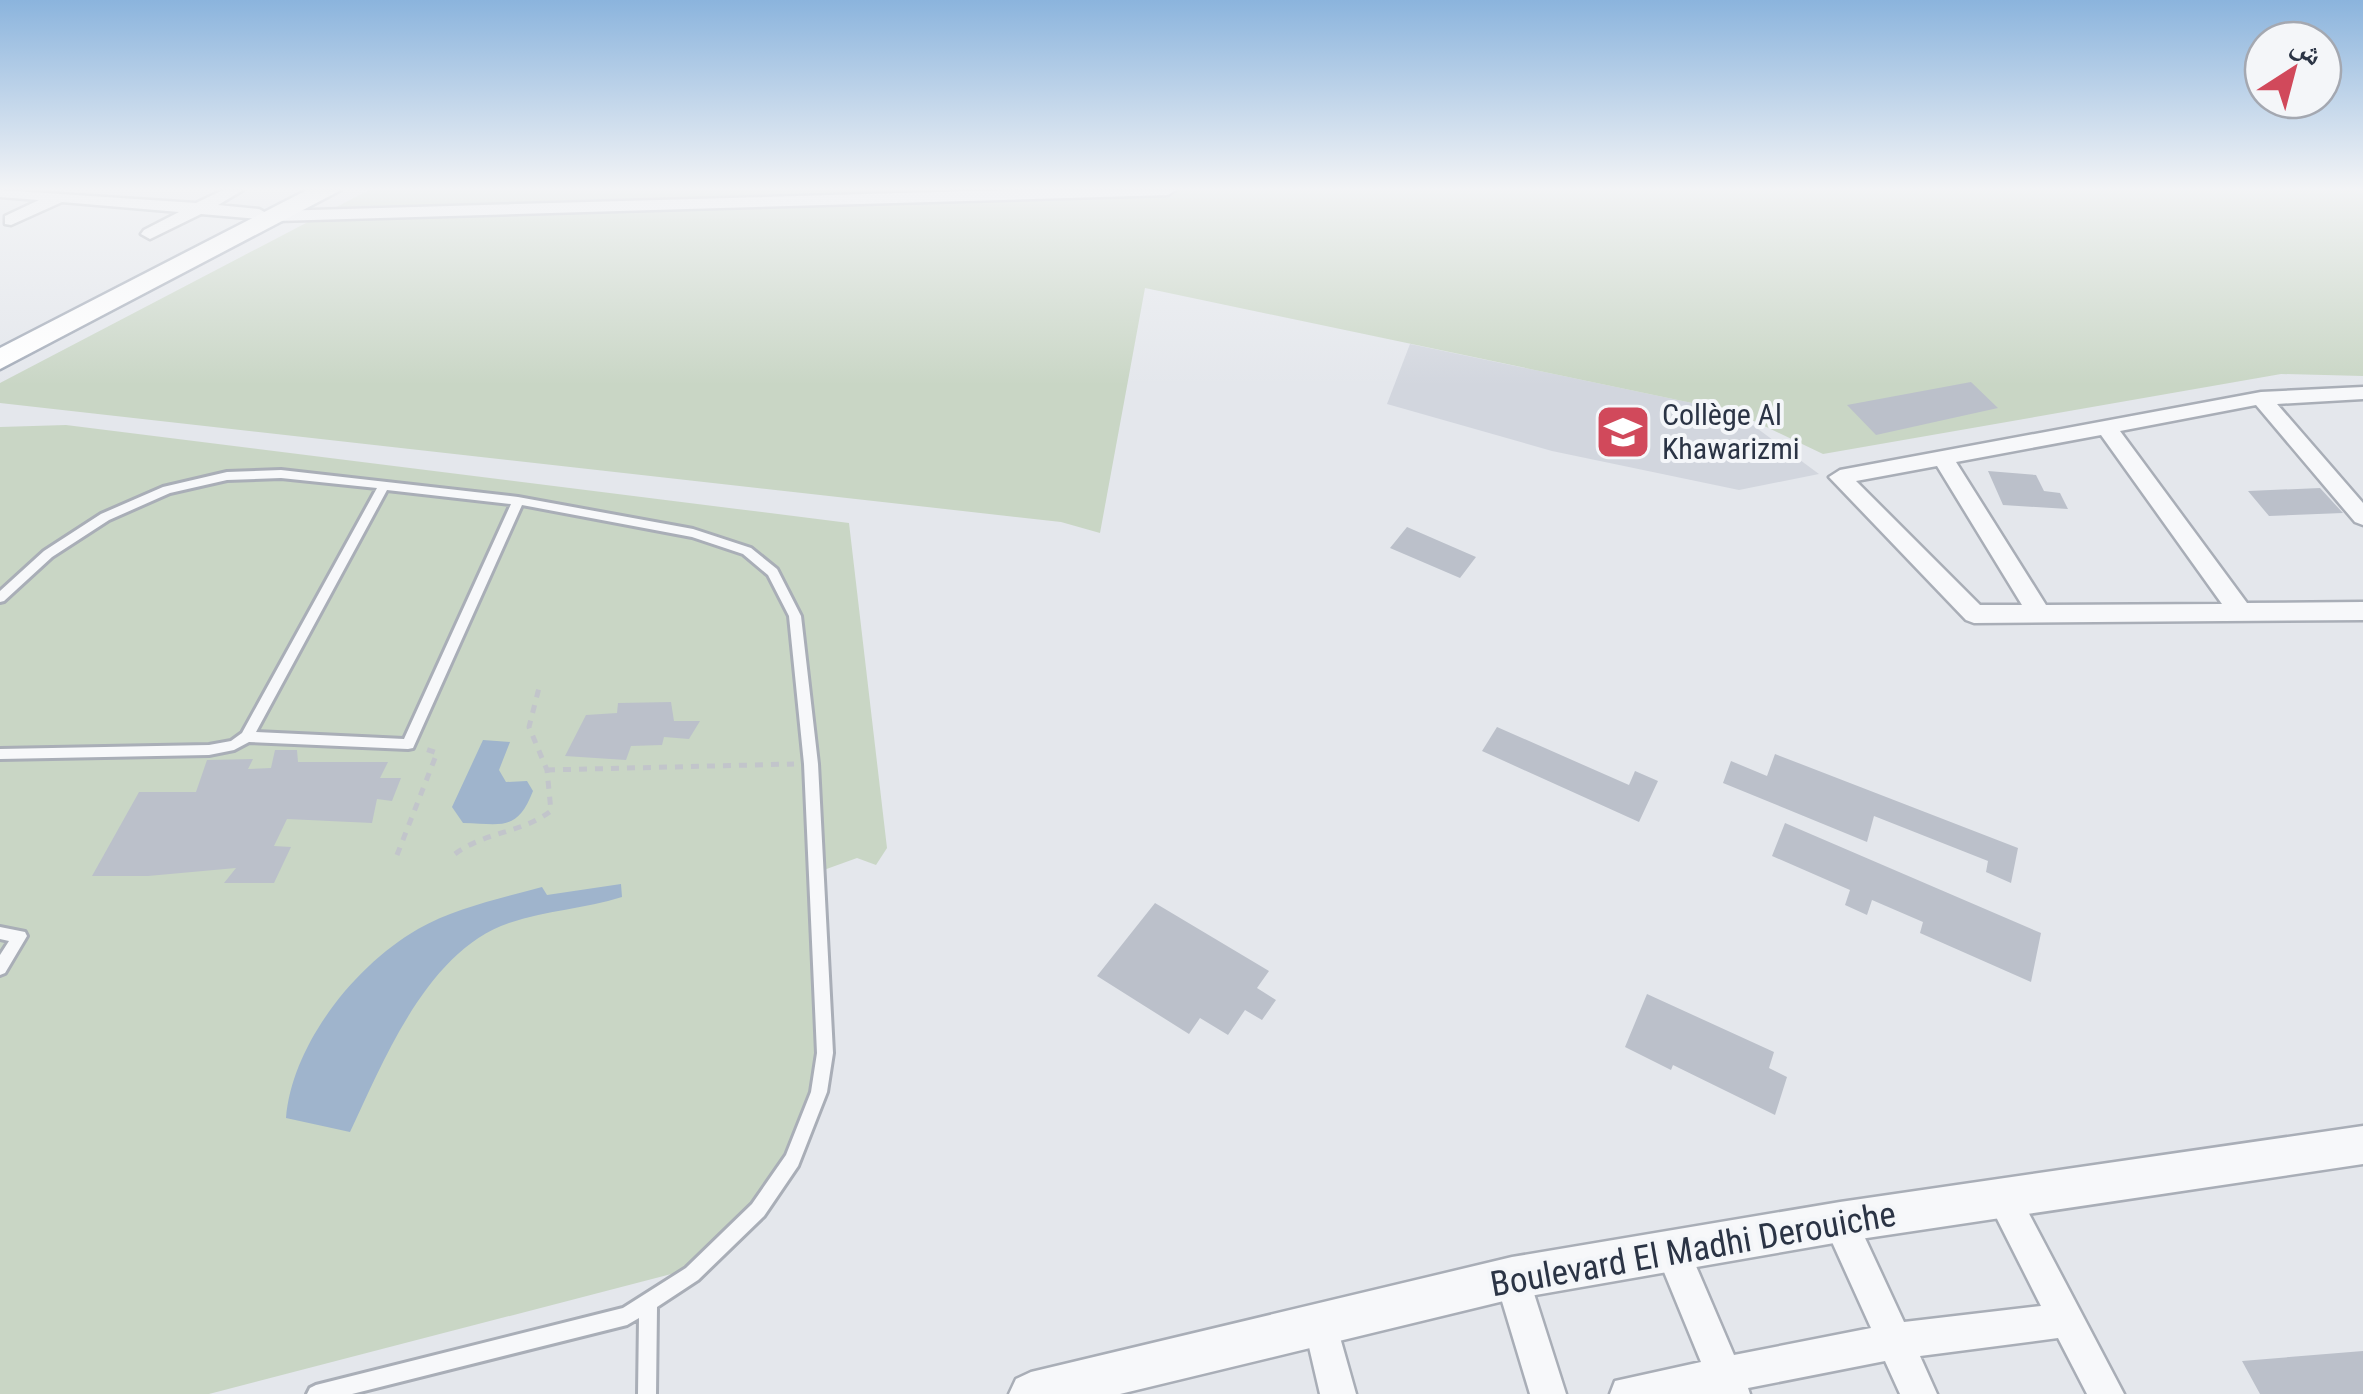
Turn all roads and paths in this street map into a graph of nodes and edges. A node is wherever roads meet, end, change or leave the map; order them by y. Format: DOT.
graph roads {
  1 [pos="186,255"];
  2 [pos="194,255"];
  3 [pos="0,346"];
  4 [pos="0,360"];
  5 [pos="2363,393"];
  6 [pos="2261,398"];
  7 [pos="2106,428"];
  8 [pos="1942,457"];
  9 [pos="384,485"];
  10 [pos="518,501"];
  11 [pos="2363,517"];
  12 [pos="0,598"];
  13 [pos="2363,611"];
  14 [pos="2241,612"];
  15 [pos="2040,614"];
  16 [pos="540,684"];
  17 [pos="247,737"];
  18 [pos="408,744"];
  19 [pos="0,754"];
  20 [pos="811,764"];
  21 [pos="547,770"];
  22 [pos="455,854"];
  23 [pos="397,855"];
  24 [pos="0,933"];
  25 [pos="0,968"];
  26 [pos="2363,1144"];
  27 [pos="2003,1199"];
  28 [pos="1840,1222"];
  29 [pos="1672,1250"];
  30 [pos="1512,1278"];
  31 [pos="648,1305"];
  32 [pos="2066,1320"];
  33 [pos="1320,1321"];
  34 [pos="1895,1341"];
  35 [pos="1729,1386"];
  36 [pos="316,1394"];
  37 [pos="647,1394"];
  38 [pos="1031,1394"];
  39 [pos="1338,1394"];
  40 [pos="1548,1394"];
  41 [pos="1628,1394"];
  42 [pos="1919,1394"];
  43 [pos="2106,1394"];
  1 -- 3 [label="main road"];
  2 -- 4 [label="main road"];
  5 -- 6 [label="street"];
  6 -- 7 [label="street"];
  6 -- 11 [label="street"];
  7 -- 8 [label="street"];
  7 -- 14 [label="street"];
  8 -- 15 [label="street"];
  8 -- 15 [label="street"];
  9 -- 10 [label="lane"];
  9 -- 12 [label="lane"];
  9 -- 17 [label="lane"];
  10 -- 18 [label="lane"];
  10 -- 20 [label="lane"];
  13 -- 14 [label="street"];
  14 -- 15 [label="street"];
  16 -- 21 [label="path"];
  17 -- 18 [label="lane"];
  17 -- 19 [label="lane"];
  18 -- 23 [label="path"];
  20 -- 21 [label="path"];
  20 -- 31 [label="lane"];
  21 -- 22 [label="path"];
  24 -- 25 [label="lane"];
  26 -- 27 [label="street, Boulevard El Madhi Derouiche"];
  27 -- 28 [label="street, Boulevard El Madhi Derouiche"];
  27 -- 32 [label="street"];
  28 -- 29 [label="street, Boulevard El Madhi Derouiche"];
  28 -- 34 [label="street"];
  29 -- 30 [label="street, Boulevard El Madhi Derouiche"];
  29 -- 35 [label="street"];
  30 -- 33 [label="street, Boulevard El Madhi Derouiche"];
  30 -- 40 [label="street"];
  31 -- 36 [label="lane"];
  31 -- 37 [label="lane"];
  32 -- 34 [label="street"];
  32 -- 43 [label="street"];
  33 -- 38 [label="street, Boulevard El Madhi Derouiche"];
  33 -- 39 [label="street"];
  34 -- 35 [label="street"];
  34 -- 42 [label="street"];
  35 -- 41 [label="street"];
}
